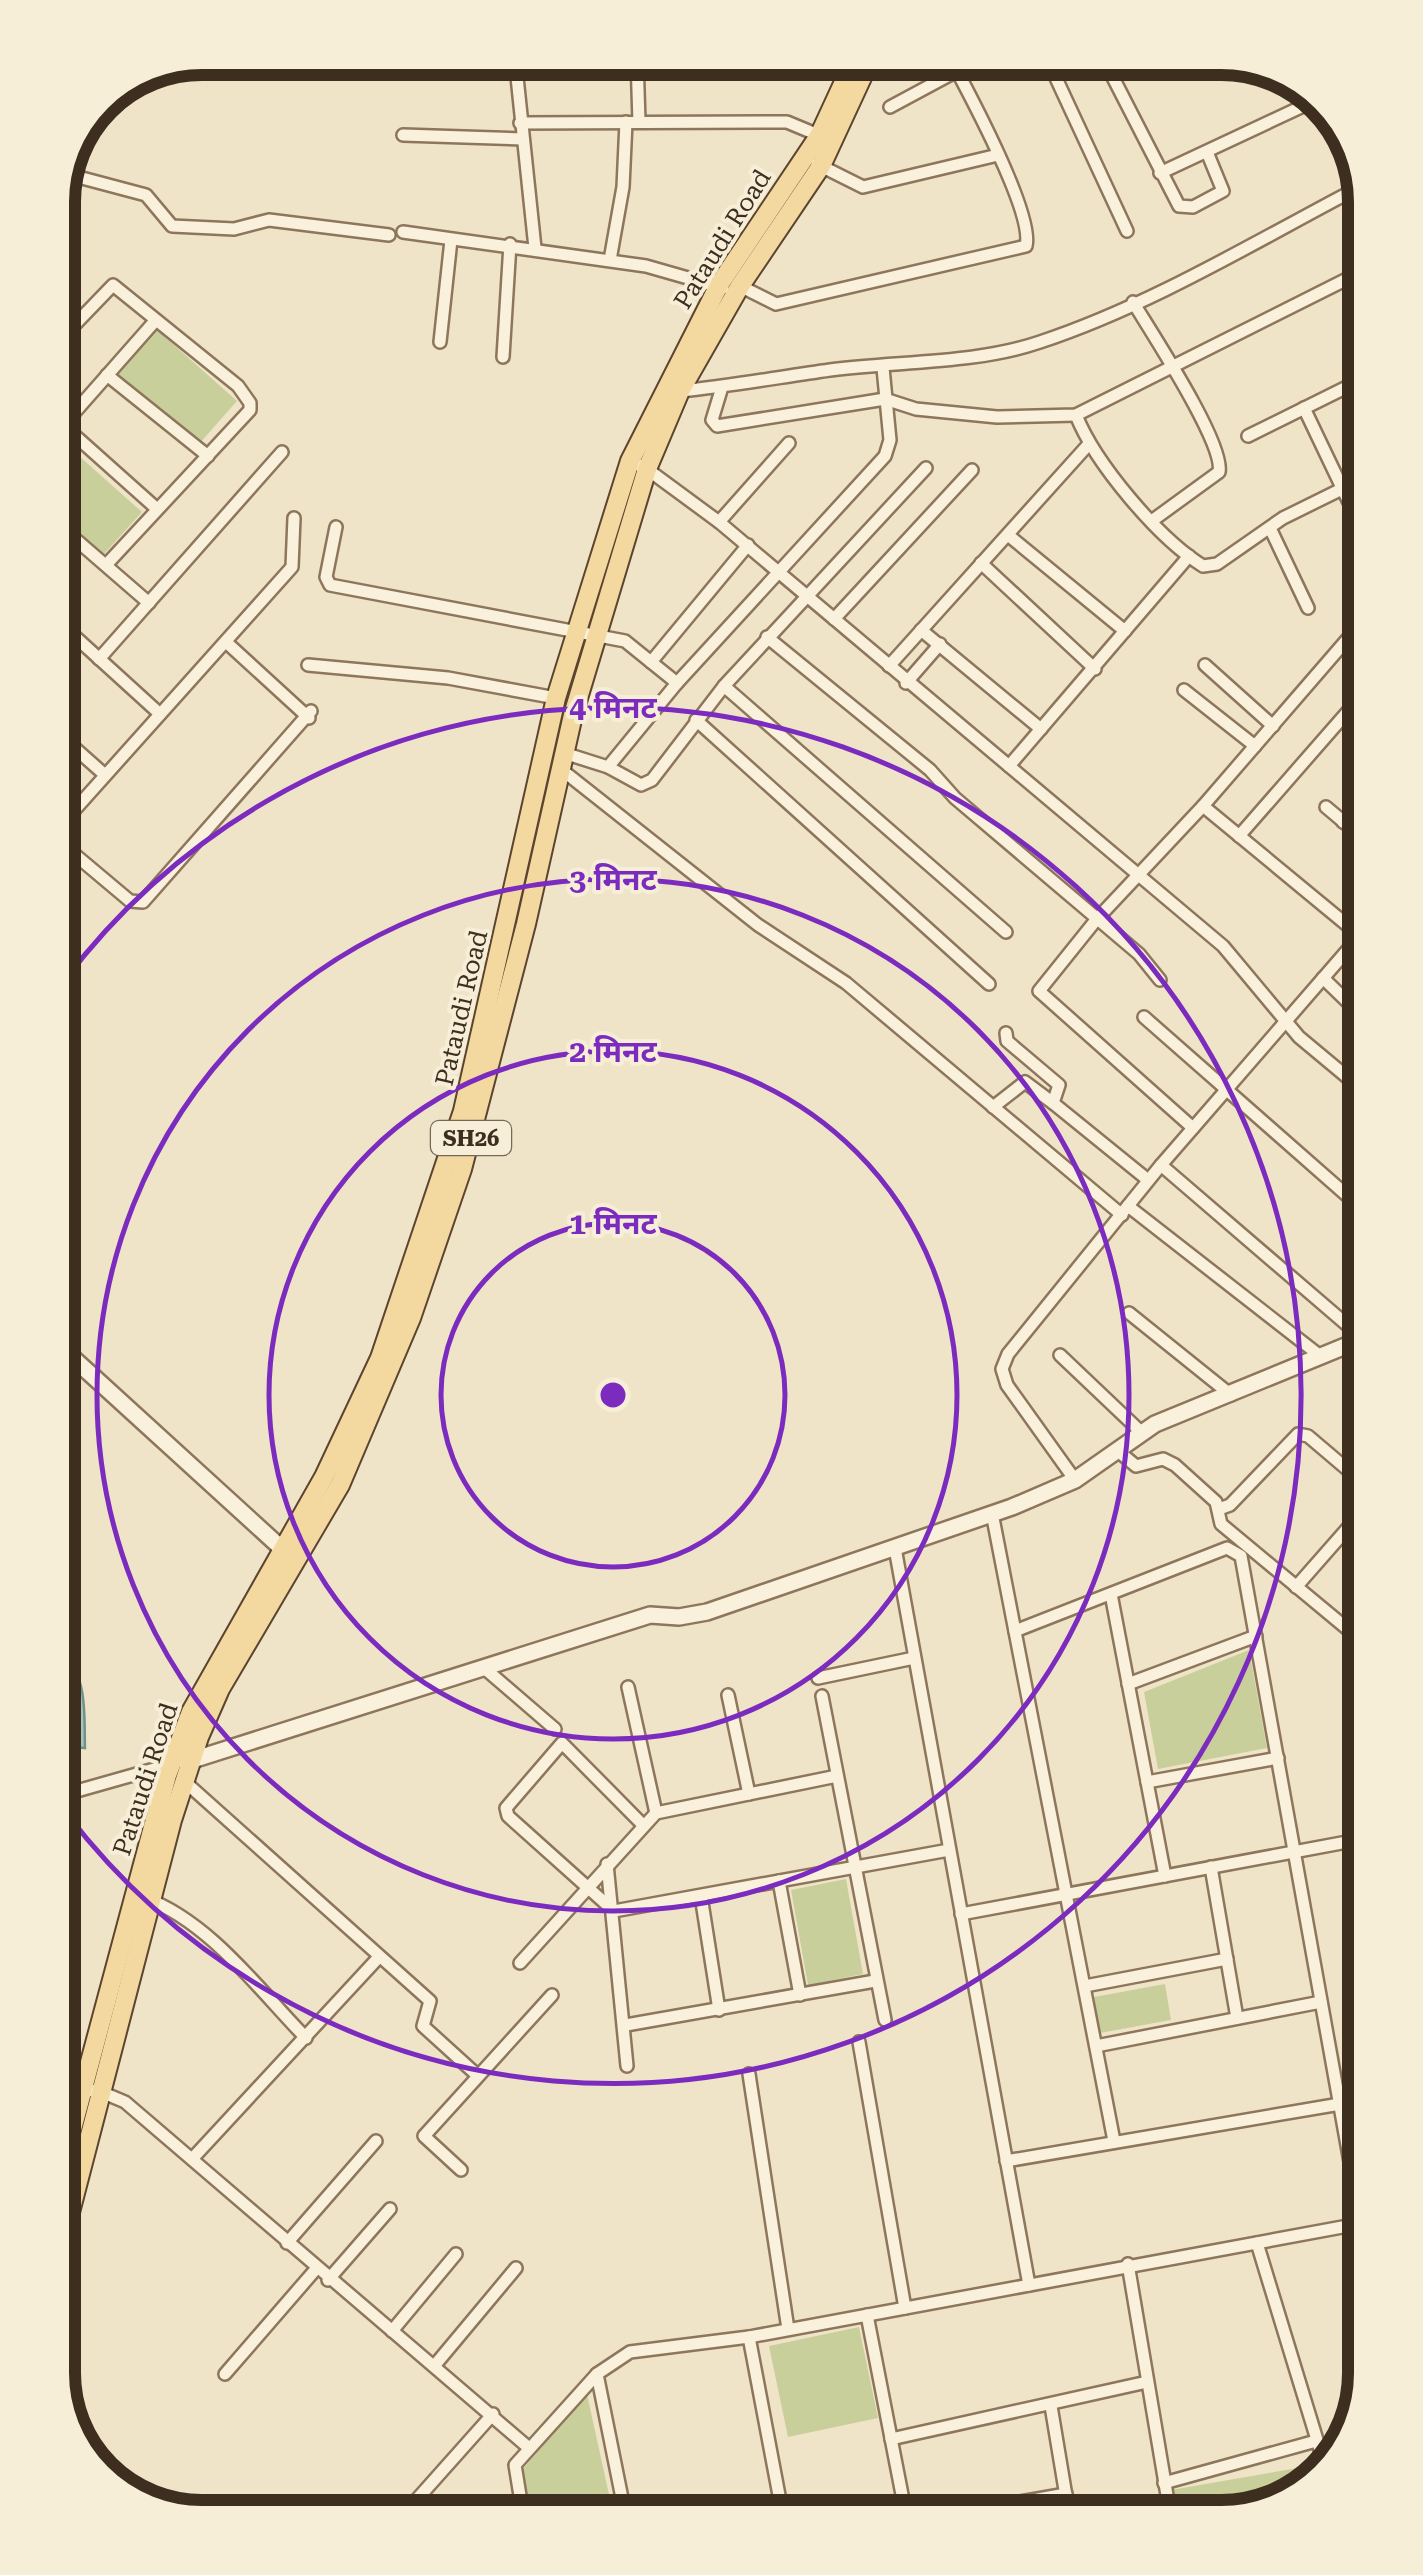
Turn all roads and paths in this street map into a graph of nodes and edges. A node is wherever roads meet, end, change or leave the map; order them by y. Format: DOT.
graph roads {
  1 [pos="517,75"];
  2 [pos="637,75"];
  3 [pos="849,75"];
  4 [pos="861,75"];
  5 [pos="945,75"];
  6 [pos="957,75"];
  7 [pos="1058,75"];
  8 [pos="1111,75"];
  9 [pos="1304,106"];
  10 [pos="890,107"];
  11 [pos="633,122"];
  12 [pos="520,123"];
  13 [pos="403,135"];
  14 [pos="826,138"];
  15 [pos="523,139"];
  16 [pos="1207,152"];
  17 [pos="998,156"];
  18 [pos="813,162"];
  19 [pos="1160,173"];
  20 [pos="78,177"];
  21 [pos="1347,193"];
  22 [pos="1127,231"];
  23 [pos="451,240"];
  24 [pos="510,244"];
  25 [pos="535,248"];
  26 [pos="610,260"];
  27 [pos="1348,278"];
  28 [pos="730,289"];
  29 [pos="1133,302"];
  30 [pos="155,320"];
  31 [pos="75,324"];
  32 [pos="440,342"];
  33 [pos="503,357"];
  34 [pos="1172,366"];
  35 [pos="882,368"];
  36 [pos="108,375"];
  37 [pos="722,387"];
  38 [pos="1348,387"];
  39 [pos="680,391"];
  40 [pos="885,399"];
  41 [pos="1304,408"];
  42 [pos="75,412"];
  43 [pos="1076,414"];
  44 [pos="1248,436"];
  45 [pos="75,440"];
  46 [pos="789,443"];
  47 [pos="1088,444"];
  48 [pos="282,452"];
  49 [pos="208,456"];
  50 [pos="638,465"];
  51 [pos="926,468"];
  52 [pos="972,470"];
  53 [pos="1348,482"];
  54 [pos="1348,486"];
  55 [pos="156,508"];
  56 [pos="294,518"];
  57 [pos="1153,520"];
  58 [pos="719,522"];
  59 [pos="336,527"];
  60 [pos="1270,528"];
  61 [pos="1008,535"];
  62 [pos="75,538"];
  63 [pos="748,546"];
  64 [pos="1189,556"];
  65 [pos="981,563"];
  66 [pos="106,565"];
  67 [pos="776,572"];
  68 [pos="806,597"];
  69 [pos="150,602"];
  70 [pos="1308,608"];
  71 [pos="834,619"];
  72 [pos="577,630"];
  73 [pos="921,630"];
  74 [pos="1125,631"];
  75 [pos="598,634"];
  76 [pos="75,636"];
  77 [pos="767,637"];
  78 [pos="1348,637"];
  79 [pos="226,642"];
  80 [pos="940,644"];
  81 [pos="99,658"];
  82 [pos="651,662"];
  83 [pos="308,665"];
  84 [pos="1205,665"];
  85 [pos="889,666"];
  86 [pos="1095,668"];
  87 [pos="678,682"];
  88 [pos="906,682"];
  89 [pos="724,686"];
  90 [pos="1184,690"];
  91 [pos="556,698"];
  92 [pos="1348,711"];
  93 [pos="160,714"];
  94 [pos="696,720"];
  95 [pos="1272,726"];
  96 [pos="1041,730"];
  97 [pos="1255,746"];
  98 [pos="75,748"];
  99 [pos="563,761"];
  100 [pos="1009,766"];
  101 [pos="608,768"];
  102 [pos="106,775"];
  103 [pos="1204,806"];
  104 [pos="1326,807"];
  105 [pos="75,809"];
  106 [pos="1348,817"];
  107 [pos="1344,822"];
  108 [pos="1348,825"];
  109 [pos="1239,836"];
  110 [pos="75,855"];
  111 [pos="1141,874"];
  112 [pos="1096,920"];
  113 [pos="1348,928"];
  114 [pos="1006,932"];
  115 [pos="1348,948"];
  116 [pos="1322,978"];
  117 [pos="1160,980"];
  118 [pos="988,984"];
  119 [pos="1348,1003"];
  120 [pos="1144,1017"];
  121 [pos="1284,1019"];
  122 [pos="1006,1033"];
  123 [pos="486,1046"];
  124 [pos="1348,1078"];
  125 [pos="1226,1090"];
  126 [pos="1053,1103"];
  127 [pos="993,1107"];
  128 [pos="1193,1128"];
  129 [pos="1161,1165"];
  130 [pos="1148,1180"];
  131 [pos="1348,1196"];
  132 [pos="1125,1211"];
  133 [pos="1130,1313"];
  134 [pos="1348,1328"];
  135 [pos="1348,1343"];
  136 [pos="1060,1355"];
  137 [pos="1319,1356"];
  138 [pos="75,1358"];
  139 [pos="1231,1395"];
  140 [pos="1141,1432"];
  141 [pos="1118,1451"];
  142 [pos="1348,1470"];
  143 [pos="1075,1480"];
  144 [pos="1219,1508"];
  145 [pos="992,1514"];
  146 [pos="1348,1528"];
  147 [pos="895,1548"];
  148 [pos="290,1556"];
  149 [pos="1296,1587"];
  150 [pos="1111,1594"];
  151 [pos="1348,1630"];
  152 [pos="1015,1631"];
  153 [pos="1256,1636"];
  154 [pos="914,1658"];
  155 [pos="483,1667"];
  156 [pos="818,1678"];
  157 [pos="1128,1684"];
  158 [pos="628,1688"];
  159 [pos="728,1695"];
  160 [pos="822,1696"];
  161 [pos="555,1729"];
  162 [pos="1278,1758"];
  163 [pos="181,1762"];
  164 [pos="837,1776"];
  165 [pos="184,1781"];
  166 [pos="1146,1782"];
  167 [pos="75,1791"];
  168 [pos="750,1794"];
  169 [pos="656,1813"];
  170 [pos="643,1825"];
  171 [pos="1348,1841"];
  172 [pos="949,1850"];
  173 [pos="1295,1852"];
  174 [pos="607,1864"];
  175 [pos="854,1867"];
  176 [pos="1211,1867"];
  177 [pos="1165,1876"];
  178 [pos="779,1880"];
  179 [pos="586,1885"];
  180 [pos="1068,1894"];
  181 [pos="701,1896"];
  182 [pos="143,1897"];
  183 [pos="614,1910"];
  184 [pos="962,1914"];
  185 [pos="379,1957"];
  186 [pos="1227,1960"];
  187 [pos="520,1963"];
  188 [pos="875,1981"];
  189 [pos="1085,1986"];
  190 [pos="552,1995"];
  191 [pos="800,1995"];
  192 [pos="1322,2002"];
  193 [pos="719,2010"];
  194 [pos="1238,2018"];
  195 [pos="885,2020"];
  196 [pos="626,2025"];
  197 [pos="306,2038"];
  198 [pos="859,2042"];
  199 [pos="1096,2046"];
  200 [pos="627,2066"];
  201 [pos="748,2074"];
  202 [pos="477,2076"];
  203 [pos="83,2090"];
  204 [pos="1348,2102"];
  205 [pos="1344,2103"];
  206 [pos="75,2119"];
  207 [pos="1348,2128"];
  208 [pos="376,2141"];
  209 [pos="1114,2141"];
  210 [pos="75,2159"];
  211 [pos="192,2160"];
  212 [pos="1006,2161"];
  213 [pos="461,2170"];
  214 [pos="390,2209"];
  215 [pos="1348,2226"];
  216 [pos="1257,2242"];
  217 [pos="286,2243"];
  218 [pos="456,2254"];
  219 [pos="1128,2264"];
  220 [pos="516,2268"];
  221 [pos="316,2269"];
  222 [pos="328,2280"];
  223 [pos="1029,2285"];
  224 [pos="906,2308"];
  225 [pos="867,2315"];
  226 [pos="788,2330"];
  227 [pos="392,2331"];
  228 [pos="749,2337"];
  229 [pos="435,2365"];
  230 [pos="225,2374"];
  231 [pos="598,2374"];
  232 [pos="1147,2382"];
  233 [pos="1051,2406"];
  234 [pos="493,2414"];
  235 [pos="891,2439"];
  236 [pos="1316,2441"];
  237 [pos="529,2448"];
  238 [pos="1320,2452"];
  239 [pos="1164,2484"];
  240 [pos="1066,2494"];
  241 [pos="416,2500"];
  242 [pos="521,2500"];
  243 [pos="622,2500"];
  244 [pos="780,2500"];
  245 [pos="903,2500"];
  246 [pos="1035,2500"];
  247 [pos="1067,2500"];
  248 [pos="1167,2500"];
  1 -- 12 [label="street"];
  2 -- 11 [label="street"];
  3 -- 14 [label="main road, SH26"];
  4 -- 14 [label="main road, SH26"];
  5 -- 10 [label="street"];
  6 -- 17 [label="street"];
  7 -- 22 [label="street"];
  8 -- 19 [label="street"];
  9 -- 16 [label="street"];
  11 -- 12 [label="street"];
  11 -- 14 [label="street"];
  11 -- 26 [label="street"];
  12 -- 15 [label="street"];
  13 -- 15 [label="street"];
  14 -- 18 [label="main road, SH26"];
  15 -- 25 [label="street"];
  16 -- 19 [label="street"];
  16 -- 19 [label="street"];
  17 -- 18 [label="street"];
  17 -- 28 [label="street"];
  18 -- 28 [label="main road, SH26"];
  20 -- 23 [label="street"];
  21 -- 29 [label="street"];
  23 -- 24 [label="street"];
  23 -- 32 [label="street"];
  24 -- 25 [label="street"];
  24 -- 33 [label="street"];
  25 -- 26 [label="street"];
  26 -- 28 [label="street"];
  27 -- 34 [label="street"];
  28 -- 39 [label="main road, SH26"];
  28 -- 50 [label="main road, Pataudi Road / SH26"];
  29 -- 34 [label="street"];
  29 -- 35 [label="street"];
  30 -- 31 [label="street"];
  30 -- 36 [label="street"];
  30 -- 49 [label="street"];
  34 -- 43 [label="street"];
  34 -- 57 [label="street"];
  35 -- 37 [label="street"];
  35 -- 40 [label="street"];
  36 -- 42 [label="street"];
  36 -- 49 [label="street"];
  37 -- 39 [label="street"];
  37 -- 40 [label="street"];
  38 -- 41 [label="street"];
  39 -- 50 [label="main road, SH26"];
  40 -- 43 [label="street"];
  40 -- 67 [label="street"];
  41 -- 44 [label="street"];
  41 -- 53 [label="street"];
  43 -- 47 [label="street"];
  45 -- 55 [label="street"];
  46 -- 58 [label="street"];
  47 -- 57 [label="street"];
  47 -- 61 [label="street"];
  48 -- 69 [label="street"];
  49 -- 55 [label="street"];
  50 -- 58 [label="street"];
  50 -- 72 [label="main road, Pataudi Road / SH26"];
  50 -- 75 [label="main road, SH26"];
  51 -- 68 [label="street"];
  52 -- 71 [label="street"];
  54 -- 60 [label="street"];
  55 -- 66 [label="street"];
  56 -- 79 [label="street"];
  57 -- 64 [label="street"];
  58 -- 63 [label="street"];
  59 -- 72 [label="street"];
  60 -- 64 [label="street"];
  60 -- 70 [label="street"];
  61 -- 65 [label="street"];
  61 -- 74 [label="street"];
  62 -- 66 [label="street"];
  63 -- 67 [label="street"];
  63 -- 82 [label="street"];
  64 -- 74 [label="street"];
  65 -- 73 [label="street"];
  65 -- 86 [label="street"];
  66 -- 69 [label="street"];
  67 -- 68 [label="street"];
  67 -- 87 [label="street"];
  68 -- 71 [label="street"];
  68 -- 77 [label="street"];
  69 -- 81 [label="street"];
  71 -- 85 [label="street"];
  72 -- 75 [label="street"];
  72 -- 91 [label="main road, Pataudi Road / SH26"];
  73 -- 80 [label="street"];
  73 -- 85 [label="street"];
  74 -- 86 [label="street"];
  75 -- 82 [label="street"];
  75 -- 99 [label="main road, SH26"];
  76 -- 81 [label="street"];
  77 -- 89 [label="street"];
  77 -- 112 [label="street"];
  78 -- 95 [label="street"];
  79 -- 93 [label="street"];
  79 -- 110 [label="street"];
  80 -- 88 [label="street"];
  80 -- 96 [label="street"];
  81 -- 93 [label="street"];
  82 -- 87 [label="street"];
  83 -- 91 [label="street"];
  84 -- 95 [label="street"];
  85 -- 88 [label="street"];
  86 -- 96 [label="street"];
  87 -- 101 [label="street"];
  88 -- 100 [label="street"];
  89 -- 94 [label="street"];
  89 -- 114 [label="street"];
  90 -- 97 [label="street"];
  91 -- 123 [label="main road, Pataudi Road / SH26"];
  92 -- 109 [label="street"];
  93 -- 102 [label="street"];
  94 -- 101 [label="street"];
  94 -- 118 [label="street"];
  95 -- 97 [label="street"];
  96 -- 100 [label="street"];
  97 -- 103 [label="street"];
  98 -- 102 [label="street"];
  99 -- 101 [label="street"];
  99 -- 123 [label="main road, SH26"];
  99 -- 127 [label="street"];
  100 -- 111 [label="street"];
  102 -- 105 [label="street"];
  103 -- 109 [label="street"];
  103 -- 111 [label="street"];
  104 -- 107 [label="street"];
  106 -- 107 [label="street"];
  107 -- 108 [label="street"];
  109 -- 113 [label="street"];
  111 -- 112 [label="street"];
  111 -- 121 [label="street"];
  112 -- 117 [label="street"];
  112 -- 128 [label="street"];
  115 -- 116 [label="street"];
  116 -- 119 [label="street"];
  116 -- 121 [label="street"];
  120 -- 125 [label="street"];
  121 -- 124 [label="street"];
  121 -- 125 [label="street"];
  122 -- 126 [label="street"];
  123 -- 148 [label="main road, SH26"];
  125 -- 128 [label="street"];
  125 -- 131 [label="street"];
  126 -- 127 [label="street"];
  126 -- 130 [label="street"];
  127 -- 132 [label="street"];
  128 -- 129 [label="street"];
  129 -- 130 [label="street"];
  129 -- 134 [label="street"];
  130 -- 132 [label="street"];
  132 -- 137 [label="street"];
  132 -- 143 [label="street"];
  133 -- 139 [label="street"];
  135 -- 137 [label="street"];
  136 -- 140 [label="street"];
  137 -- 139 [label="street"];
  138 -- 148 [label="street"];
  139 -- 140 [label="street"];
  140 -- 141 [label="street"];
  141 -- 143 [label="street"];
  141 -- 144 [label="street"];
  142 -- 144 [label="street"];
  143 -- 145 [label="street"];
  144 -- 149 [label="street"];
  145 -- 147 [label="street"];
  145 -- 152 [label="street"];
  146 -- 149 [label="street"];
  147 -- 154 [label="street"];
  147 -- 155 [label="street"];
  148 -- 163 [label="main road, SH26"];
  149 -- 151 [label="street"];
  150 -- 152 [label="street"];
  150 -- 153 [label="street"];
  150 -- 157 [label="street"];
  152 -- 180 [label="street"];
  153 -- 157 [label="street"];
  153 -- 162 [label="street"];
  154 -- 156 [label="street"];
  154 -- 172 [label="street"];
  155 -- 161 [label="street"];
  155 -- 163 [label="street"];
  157 -- 166 [label="street"];
  158 -- 169 [label="street"];
  159 -- 168 [label="street"];
  160 -- 164 [label="street"];
  162 -- 166 [label="street"];
  162 -- 173 [label="street"];
  163 -- 165 [label="main road, SH26"];
  163 -- 167 [label="street"];
  163 -- 182 [label="main road, Pataudi Road / SH26"];
  164 -- 168 [label="street"];
  164 -- 175 [label="street"];
  165 -- 182 [label="main road, SH26"];
  165 -- 185 [label="street"];
  166 -- 177 [label="street"];
  168 -- 169 [label="street"];
  169 -- 170 [label="street"];
  170 -- 174 [label="street"];
  170 -- 179 [label="street"];
  171 -- 173 [label="street"];
  172 -- 175 [label="street"];
  172 -- 184 [label="street"];
  173 -- 176 [label="street"];
  173 -- 192 [label="street"];
  174 -- 179 [label="street"];
  174 -- 183 [label="street"];
  175 -- 178 [label="street"];
  175 -- 188 [label="street"];
  176 -- 177 [label="street"];
  176 -- 186 [label="street"];
  177 -- 180 [label="street"];
  178 -- 181 [label="street"];
  178 -- 191 [label="street"];
  179 -- 183 [label="street"];
  179 -- 187 [label="street"];
  180 -- 184 [label="street"];
  180 -- 189 [label="street"];
  181 -- 183 [label="street"];
  181 -- 193 [label="street"];
  182 -- 197 [label="street"];
  182 -- 203 [label="main road, SH26"];
  183 -- 196 [label="street"];
  184 -- 212 [label="street"];
  185 -- 197 [label="street"];
  185 -- 202 [label="street"];
  186 -- 189 [label="street"];
  186 -- 194 [label="street"];
  188 -- 191 [label="street"];
  188 -- 195 [label="street"];
  189 -- 199 [label="street"];
  190 -- 202 [label="street"];
  191 -- 193 [label="street"];
  192 -- 194 [label="street"];
  192 -- 205 [label="street"];
  193 -- 196 [label="street"];
  194 -- 199 [label="street"];
  196 -- 200 [label="street"];
  197 -- 211 [label="street"];
  198 -- 224 [label="street"];
  199 -- 209 [label="street"];
  201 -- 226 [label="street"];
  202 -- 213 [label="street"];
  203 -- 206 [label="main road, SH26"];
  203 -- 210 [label="main road, SH26"];
  203 -- 211 [label="street"];
  204 -- 205 [label="street"];
  205 -- 207 [label="street"];
  205 -- 209 [label="street"];
  208 -- 217 [label="street"];
  209 -- 212 [label="street"];
  211 -- 217 [label="street"];
  212 -- 223 [label="street"];
  214 -- 222 [label="street"];
  215 -- 216 [label="street"];
  216 -- 219 [label="street"];
  216 -- 236 [label="street"];
  217 -- 221 [label="street"];
  218 -- 227 [label="street"];
  219 -- 223 [label="street"];
  219 -- 232 [label="street"];
  220 -- 229 [label="street"];
  221 -- 222 [label="street"];
  221 -- 230 [label="street"];
  222 -- 227 [label="street"];
  223 -- 224 [label="street"];
  224 -- 225 [label="street"];
  225 -- 226 [label="street"];
  225 -- 235 [label="street"];
  226 -- 228 [label="street"];
  227 -- 229 [label="street"];
  228 -- 231 [label="street"];
  228 -- 244 [label="street"];
  229 -- 234 [label="street"];
  231 -- 237 [label="street"];
  231 -- 243 [label="street"];
  232 -- 233 [label="street"];
  232 -- 239 [label="street"];
  233 -- 235 [label="street"];
  233 -- 240 [label="street"];
  234 -- 237 [label="street"];
  234 -- 241 [label="street"];
  235 -- 245 [label="street"];
  236 -- 238 [label="street"];
  236 -- 239 [label="street"];
  237 -- 242 [label="street"];
  239 -- 248 [label="street"];
  240 -- 246 [label="street"];
  240 -- 247 [label="street"];
}
